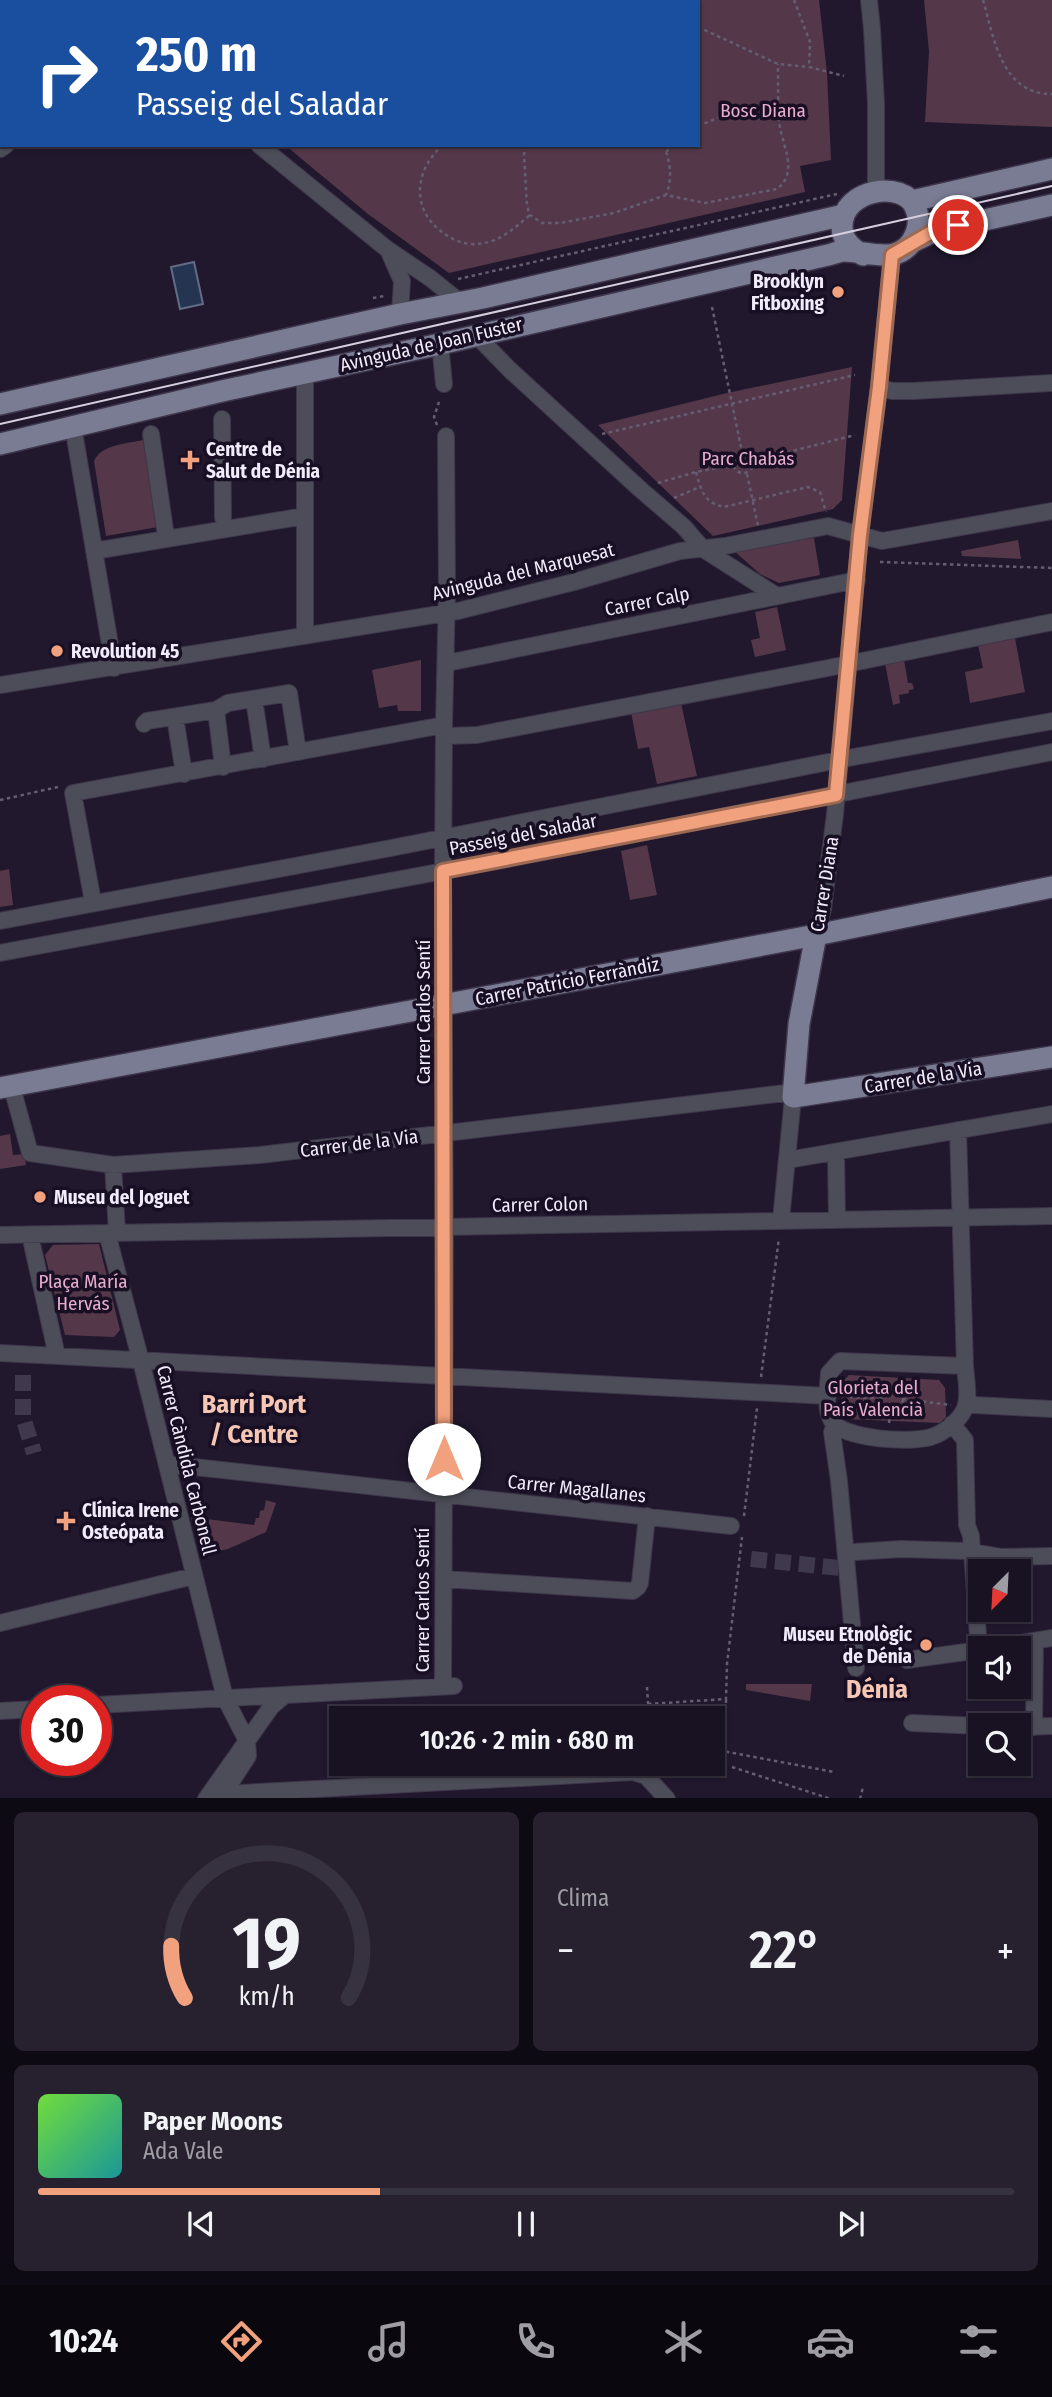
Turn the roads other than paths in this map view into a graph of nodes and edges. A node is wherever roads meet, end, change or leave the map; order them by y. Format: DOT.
graph roads {
  1 [pos="869,0"];
  2 [pos="261,147"];
  3 [pos="1052,169"];
  4 [pos="876,192"];
  5 [pos="912,201"];
  6 [pos="1052,205"];
  7 [pos="844,215"];
  8 [pos="912,242"];
  9 [pos="387,249"];
  10 [pos="863,255"];
  11 [pos="892,255"];
  12 [pos="460,302"];
  13 [pos="400,314"];
  14 [pos="476,335"];
  15 [pos="440,344"];
  16 [pos="305,372"];
  17 [pos="1052,383"];
  18 [pos="444,384"];
  19 [pos="879,387"];
  20 [pos="0,404"];
  21 [pos="222,419"];
  22 [pos="73,426"];
  23 [pos="151,434"];
  24 [pos="446,436"];
  25 [pos="0,444"];
  26 [pos="1052,511"];
  27 [pos="305,516"];
  28 [pos="223,518"];
  29 [pos="165,530"];
  30 [pos="860,535"];
  31 [pos="703,549"];
  32 [pos="94,551"];
  33 [pos="857,580"];
  34 [pos="777,596"];
  35 [pos="447,612"];
  36 [pos="1052,622"];
  37 [pos="305,636"];
  38 [pos="446,663"];
  39 [pos="849,663"];
  40 [pos="114,668"];
  41 [pos="0,685"];
  42 [pos="254,699"];
  43 [pos="216,710"];
  44 [pos="175,717"];
  45 [pos="1052,721"];
  46 [pos="144,724"];
  47 [pos="444,731"];
  48 [pos="298,752"];
  49 [pos="1052,752"];
  50 [pos="263,759"];
  51 [pos="839,760"];
  52 [pos="223,767"];
  53 [pos="184,774"];
  54 [pos="836,795"];
  55 [pos="443,837"];
  56 [pos="443,871"];
  57 [pos="1052,887"];
  58 [pos="93,902"];
  59 [pos="0,921"];
  60 [pos="816,935"];
  61 [pos="0,953"];
  62 [pos="444,1004"];
  63 [pos="1052,1057"];
  64 [pos="6,1090"];
  65 [pos="794,1094"];
  66 [pos="1052,1114"];
  67 [pos="958,1130"];
  68 [pos="444,1133"];
  69 [pos="836,1152"];
  70 [pos="788,1160"];
  71 [pos="113,1165"];
  72 [pos="1052,1216"];
  73 [pos="961,1217"];
  74 [pos="781,1220"];
  75 [pos="837,1220"];
  76 [pos="444,1227"];
  77 [pos="102,1230"];
  78 [pos="0,1235"];
  79 [pos="30,1235"];
  80 [pos="0,1353"];
  81 [pos="58,1356"];
  82 [pos="140,1360"];
  83 [pos="965,1366"];
  84 [pos="444,1377"];
  85 [pos="828,1392"];
  86 [pos="966,1405"];
  87 [pos="1052,1409"];
  88 [pos="951,1424"];
  89 [pos="835,1425"];
  90 [pos="167,1464"];
  91 [pos="443,1494"];
  92 [pos="647,1517"];
  93 [pos="737,1528"];
  94 [pos="854,1552"];
  95 [pos="972,1553"];
  96 [pos="1052,1556"];
  97 [pos="194,1576"];
  98 [pos="444,1579"];
  99 [pos="0,1623"];
  100 [pos="979,1636"];
  101 [pos="1052,1638"];
  102 [pos="1035,1641"];
  103 [pos="1031,1642"];
  104 [pos="968,1652"];
  105 [pos="907,1660"];
  106 [pos="856,1668"];
  107 [pos="285,1695"];
  108 [pos="225,1698"];
  109 [pos="112,1704"];
  110 [pos="21,1710"];
  111 [pos="0,1711"];
  112 [pos="1027,1713"];
  113 [pos="912,1723"];
  114 [pos="968,1725"];
  115 [pos="1031,1727"];
  116 [pos="1052,1727"];
  117 [pos="247,1741"];
  118 [pos="222,1796"];
  119 [pos="206,1798"];
  120 [pos="667,1798"];
  1 -- 4 [label="street"];
  2 -- 9 [label="street"];
  3 -- 5 [label="main road"];
  4 -- 5 [label="main road"];
  4 -- 7 [label="main road"];
  5 -- 8 [label="main road"];
  6 -- 8 [label="main road"];
  7 -- 10 [label="main road"];
  7 -- 12 [label="main road, Avinguda de Joan Fuster"];
  8 -- 11 [label="main road"];
  9 -- 12 [label="street"];
  9 -- 13 [label="street"];
  10 -- 11 [label="main road"];
  10 -- 14 [label="main road, Avinguda de Joan Fuster"];
  11 -- 19 [label="street, Carrer Diana"];
  12 -- 13 [label="main road, Avinguda de Joan Fuster"];
  13 -- 20 [label="main road, Avinguda de Joan Fuster"];
  14 -- 15 [label="main road, Avinguda de Joan Fuster"];
  14 -- 31 [label="street"];
  15 -- 16 [label="main road, Avinguda de Joan Fuster"];
  15 -- 18 [label="street"];
  16 -- 22 [label="main road, Avinguda de Joan Fuster"];
  16 -- 27 [label="street"];
  17 -- 19 [label="street"];
  19 -- 30 [label="street, Carrer Diana"];
  21 -- 28 [label="street"];
  22 -- 25 [label="main road, Avinguda de Joan Fuster"];
  22 -- 32 [label="street"];
  23 -- 29 [label="street"];
  24 -- 35 [label="street, Carrer Carlos Sentí"];
  26 -- 30 [label="street, Avinguda del Marquesat"];
  27 -- 32 [label="street"];
  27 -- 37 [label="street"];
  30 -- 31 [label="street, Avinguda del Marquesat"];
  30 -- 33 [label="street, Carrer Diana"];
  31 -- 34 [label="street"];
  31 -- 35 [label="street, Avinguda del Marquesat"];
  32 -- 40 [label="street"];
  33 -- 34 [label="street, Carrer Calp"];
  33 -- 39 [label="street, Carrer Diana"];
  34 -- 38 [label="street, Carrer Calp"];
  35 -- 37 [label="street, Avinguda del Marquesat"];
  35 -- 38 [label="street, Carrer Carlos Sentí"];
  36 -- 39 [label="street"];
  37 -- 40 [label="street, Avinguda del Marquesat"];
  38 -- 47 [label="street, Carrer Carlos Sentí"];
  39 -- 47 [label="street"];
  39 -- 51 [label="street, Carrer Diana"];
  40 -- 41 [label="street, Avinguda del Marquesat"];
  42 -- 43 [label="street"];
  42 -- 48 [label="street"];
  42 -- 50 [label="street"];
  43 -- 44 [label="street"];
  43 -- 52 [label="street"];
  44 -- 46 [label="street"];
  44 -- 53 [label="street"];
  45 -- 51 [label="street, Passeig del Saladar"];
  47 -- 48 [label="street"];
  47 -- 55 [label="street, Carrer Carlos Sentí"];
  48 -- 50 [label="street"];
  49 -- 54 [label="street, Passeig del Saladar"];
  50 -- 52 [label="street"];
  51 -- 54 [label="street, Carrer Diana"];
  51 -- 55 [label="street, Passeig del Saladar"];
  52 -- 53 [label="street"];
  53 -- 58 [label="street"];
  54 -- 56 [label="street, Passeig del Saladar"];
  54 -- 60 [label="street, Carrer Diana"];
  55 -- 56 [label="street, Carrer Carlos Sentí"];
  55 -- 58 [label="street, Passeig del Saladar"];
  56 -- 61 [label="street, Passeig del Saladar"];
  56 -- 62 [label="street, Carrer Carlos Sentí"];
  57 -- 60 [label="main road, Carrer Patricio Ferràndiz"];
  58 -- 59 [label="street, Passeig del Saladar"];
  60 -- 62 [label="main road, Carrer Patricio Ferràndiz"];
  60 -- 65 [label="main road, Carrer Diana"];
  62 -- 64 [label="main road, Carrer Patricio Ferràndiz"];
  62 -- 68 [label="street, Carrer Carlos Sentí"];
  63 -- 65 [label="main road, Carrer de la Via"];
  64 -- 71 [label="street, Carrer de la Via"];
  65 -- 68 [label="street, Carrer de la Via"];
  65 -- 70 [label="street, Carrer Diana"];
  66 -- 67 [label="street"];
  67 -- 69 [label="street"];
  67 -- 73 [label="street"];
  68 -- 71 [label="street, Carrer de la Via"];
  68 -- 76 [label="street, Carrer Carlos Sentí"];
  69 -- 70 [label="street"];
  69 -- 75 [label="street"];
  70 -- 74 [label="street, Carrer Diana"];
  71 -- 77 [label="street, Carrer Càndida Carbonell"];
  72 -- 73 [label="street, Carrer Colon"];
  73 -- 75 [label="street, Carrer Colon"];
  73 -- 83 [label="street"];
  74 -- 75 [label="street, Carrer Colon"];
  74 -- 76 [label="street, Carrer Colon"];
  76 -- 77 [label="street, Carrer Colon"];
  76 -- 84 [label="street, Carrer Carlos Sentí"];
  77 -- 79 [label="street, Carrer Colon"];
  77 -- 82 [label="street, Carrer Càndida Carbonell"];
  78 -- 79 [label="street, Carrer Colon"];
  79 -- 81 [label="street"];
  80 -- 81 [label="street"];
  81 -- 82 [label="street"];
  82 -- 84 [label="street"];
  82 -- 90 [label="street, Carrer Càndida Carbonell"];
  83 -- 85 [label="street"];
  83 -- 86 [label="street"];
  84 -- 85 [label="street"];
  84 -- 91 [label="street, Carrer Carlos Sentí"];
  85 -- 89 [label="street"];
  86 -- 87 [label="street"];
  86 -- 88 [label="street"];
  88 -- 89 [label="street"];
  88 -- 95 [label="street"];
  89 -- 106 [label="street"];
  90 -- 91 [label="street, Carrer Magallanes"];
  90 -- 97 [label="street, Carrer Càndida Carbonell"];
  91 -- 92 [label="street, Carrer Magallanes"];
  91 -- 98 [label="street, Carrer Carlos Sentí"];
  92 -- 93 [label="street, Carrer Magallanes"];
  92 -- 98 [label="street"];
  94 -- 95 [label="street"];
  95 -- 96 [label="street"];
  95 -- 100 [label="street"];
  97 -- 99 [label="street"];
  97 -- 108 [label="street, Carrer Càndida Carbonell"];
  98 -- 107 [label="street, Carrer Carlos Sentí"];
  101 -- 102 [label="street"];
  102 -- 103 [label="street"];
  102 -- 112 [label="street"];
  104 -- 105 [label="street"];
  107 -- 108 [label="street"];
  107 -- 117 [label="street"];
  108 -- 109 [label="street"];
  108 -- 117 [label="street, Carrer Càndida Carbonell"];
  110 -- 111 [label="street"];
  113 -- 114 [label="street"];
  115 -- 116 [label="street"];
  117 -- 118 [label="street"];
  117 -- 119 [label="street"];
  118 -- 120 [label="street"];
}
